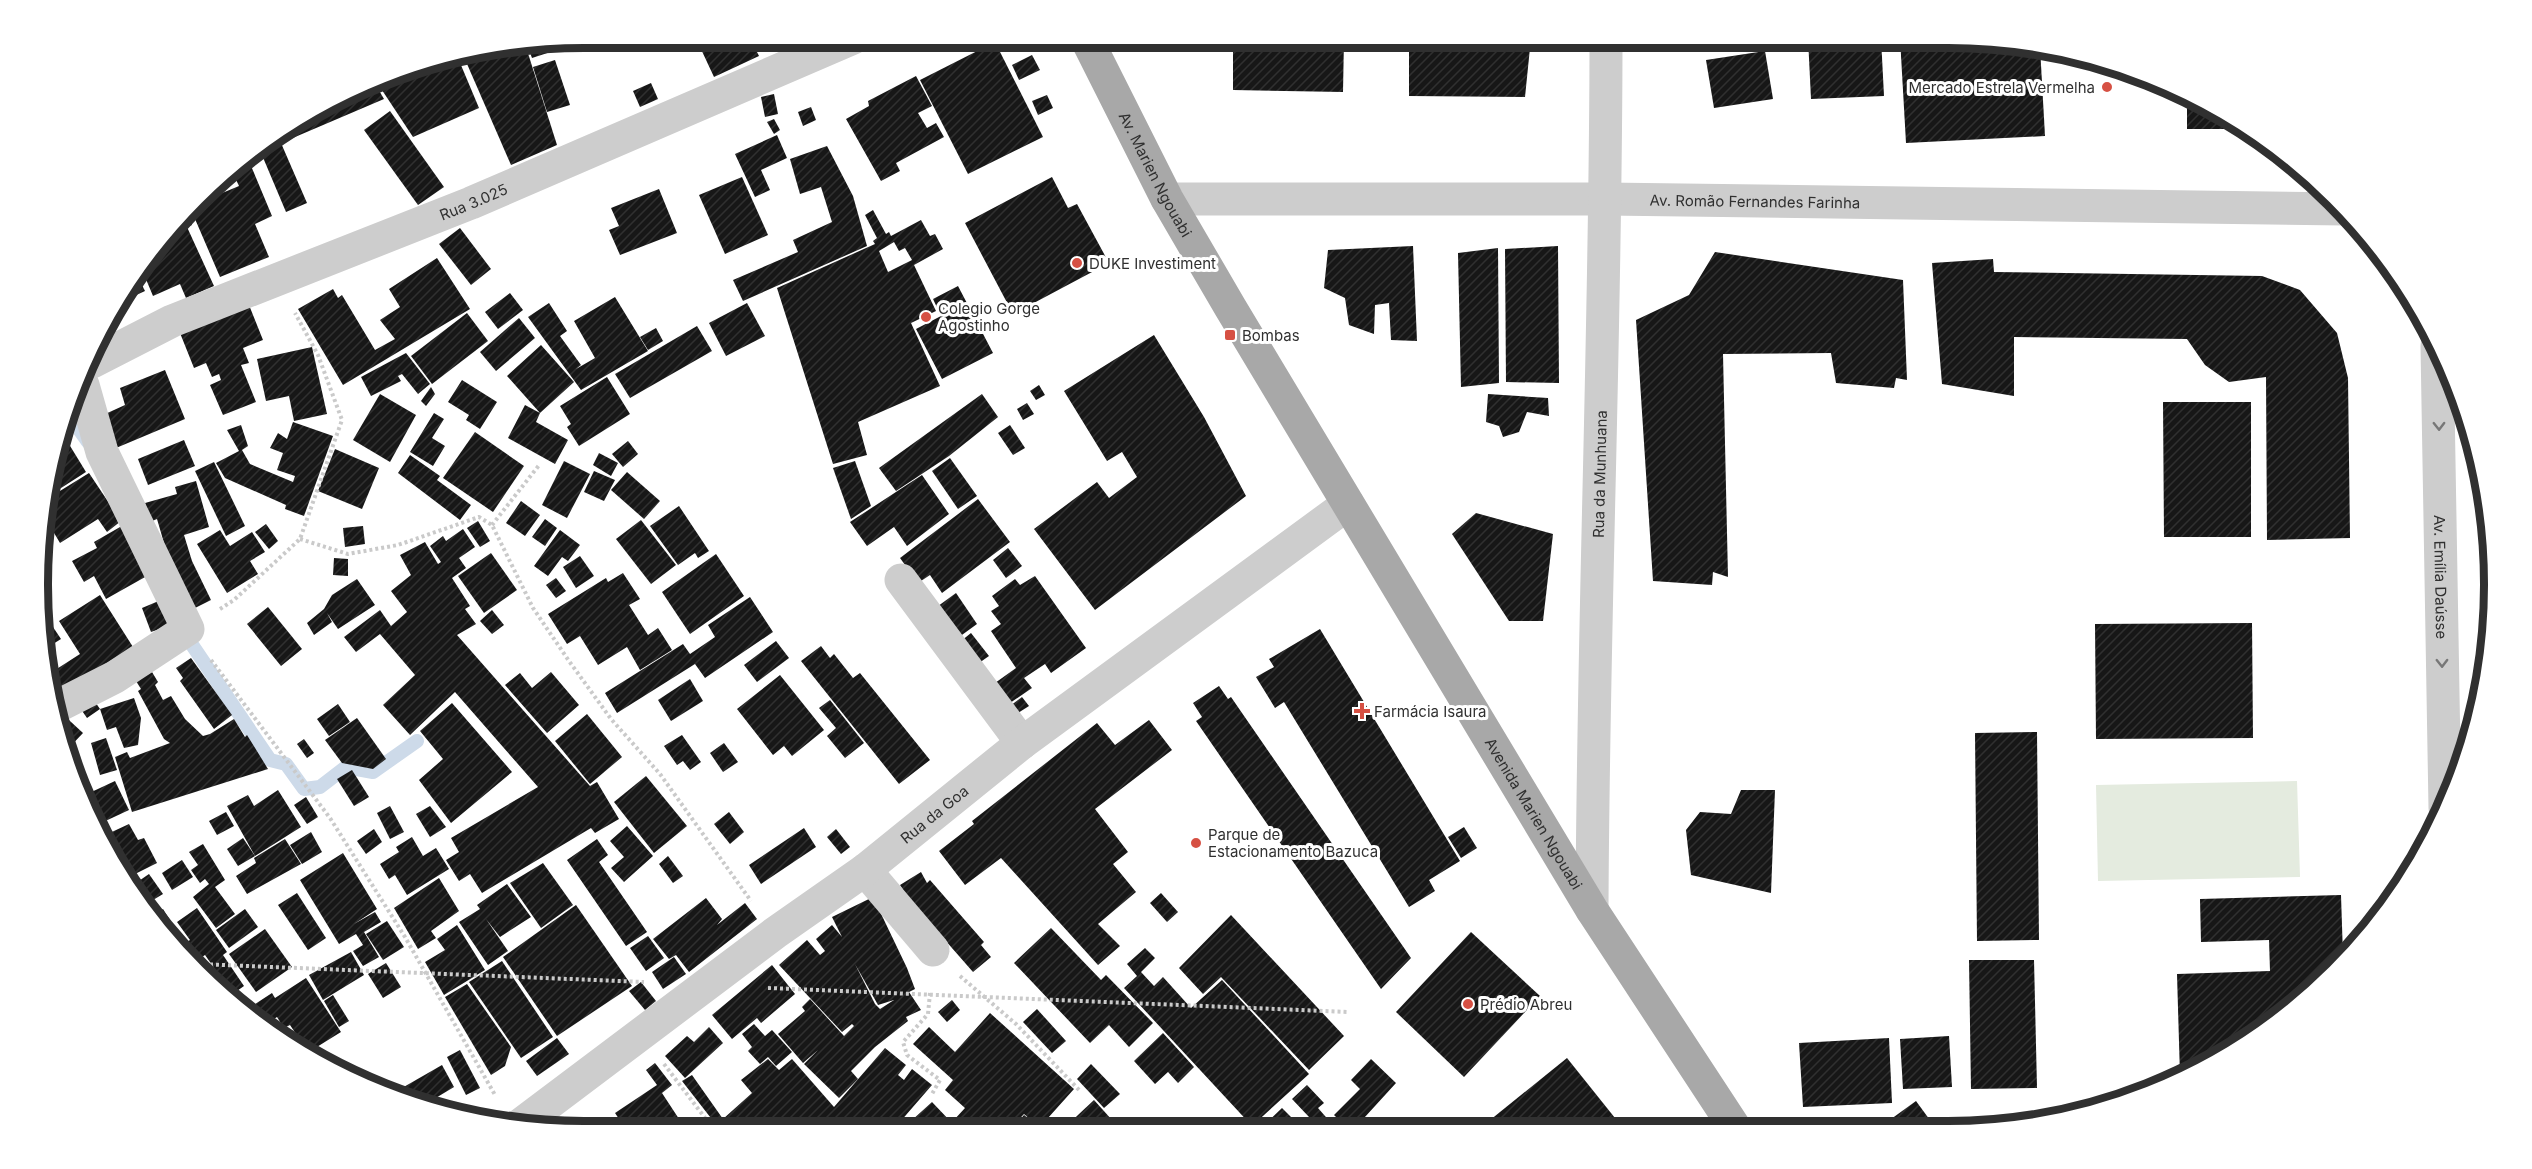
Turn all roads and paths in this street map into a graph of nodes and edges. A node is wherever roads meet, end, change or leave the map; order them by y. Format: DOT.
graph roads {
  1 [pos="830,48"];
  2 [pos="1091,48"];
  3 [pos="1606,48"];
  4 [pos="1167,199"];
  5 [pos="1606,199"];
  6 [pos="2331,209"];
  7 [pos="281,278"];
  8 [pos="1230,307"];
  9 [pos="98,359"];
  10 [pos="2438,368"];
  11 [pos="85,390"];
  12 [pos="540,464"];
  13 [pos="1348,504"];
  14 [pos="492,525"];
  15 [pos="300,539"];
  16 [pos="901,580"];
  17 [pos="188,629"];
  18 [pos="62,704"];
  19 [pos="1022,743"];
  20 [pos="2445,786"];
  21 [pos="865,870"];
  22 [pos="1592,910"];
  23 [pos="775,933"];
  24 [pos="933,950"];
  25 [pos="642,1035"];
  26 [pos="1081,1092"];
  27 [pos="932,1094"];
  28 [pos="510,1115"];
  29 [pos="708,1121"];
  30 [pos="1730,1121"];
  1 -- 7 [label="street, Rua 3.025"];
  2 -- 4 [label="main road, Av. Marien Ngouabi"];
  3 -- 5 [label="street, Rua da Munhuana"];
  4 -- 5 [label="street, Av. Romão Fernandes Farinha"];
  4 -- 8 [label="main road, Av. Marien Ngouabi"];
  5 -- 6 [label="street, Av. Romão Fernandes Farinha"];
  5 -- 22 [label="street, Rua da Munhuana"];
  7 -- 9 [label="street, Rua 3.025"];
  7 -- 15 [label="path"];
  8 -- 13 [label="main road, Avenida Marien Ngouabi"];
  10 -- 20 [label="street, Av. Emília Daússe, one-way"];
  11 -- 17 [label="street"];
  12 -- 14 [label="path"];
  13 -- 19 [label="street, Rua da Goa"];
  13 -- 22 [label="main road, Avenida Marien Ngouabi"];
  14 -- 15 [label="path"];
  14 -- 23 [label="path"];
  15 -- 17 [label="path"];
  16 -- 19 [label="street"];
  17 -- 18 [label="street"];
  17 -- 28 [label="path"];
  19 -- 21 [label="street, Rua da Goa"];
  21 -- 23 [label="street, Rua da Goa"];
  21 -- 24 [label="street"];
  22 -- 30 [label="main road, Avenida Marien Ngouabi"];
  23 -- 25 [label="street, Rua da Goa"];
  24 -- 26 [label="path"];
  24 -- 27 [label="path"];
  25 -- 28 [label="street, Rua da Goa"];
  25 -- 29 [label="path"];
}
